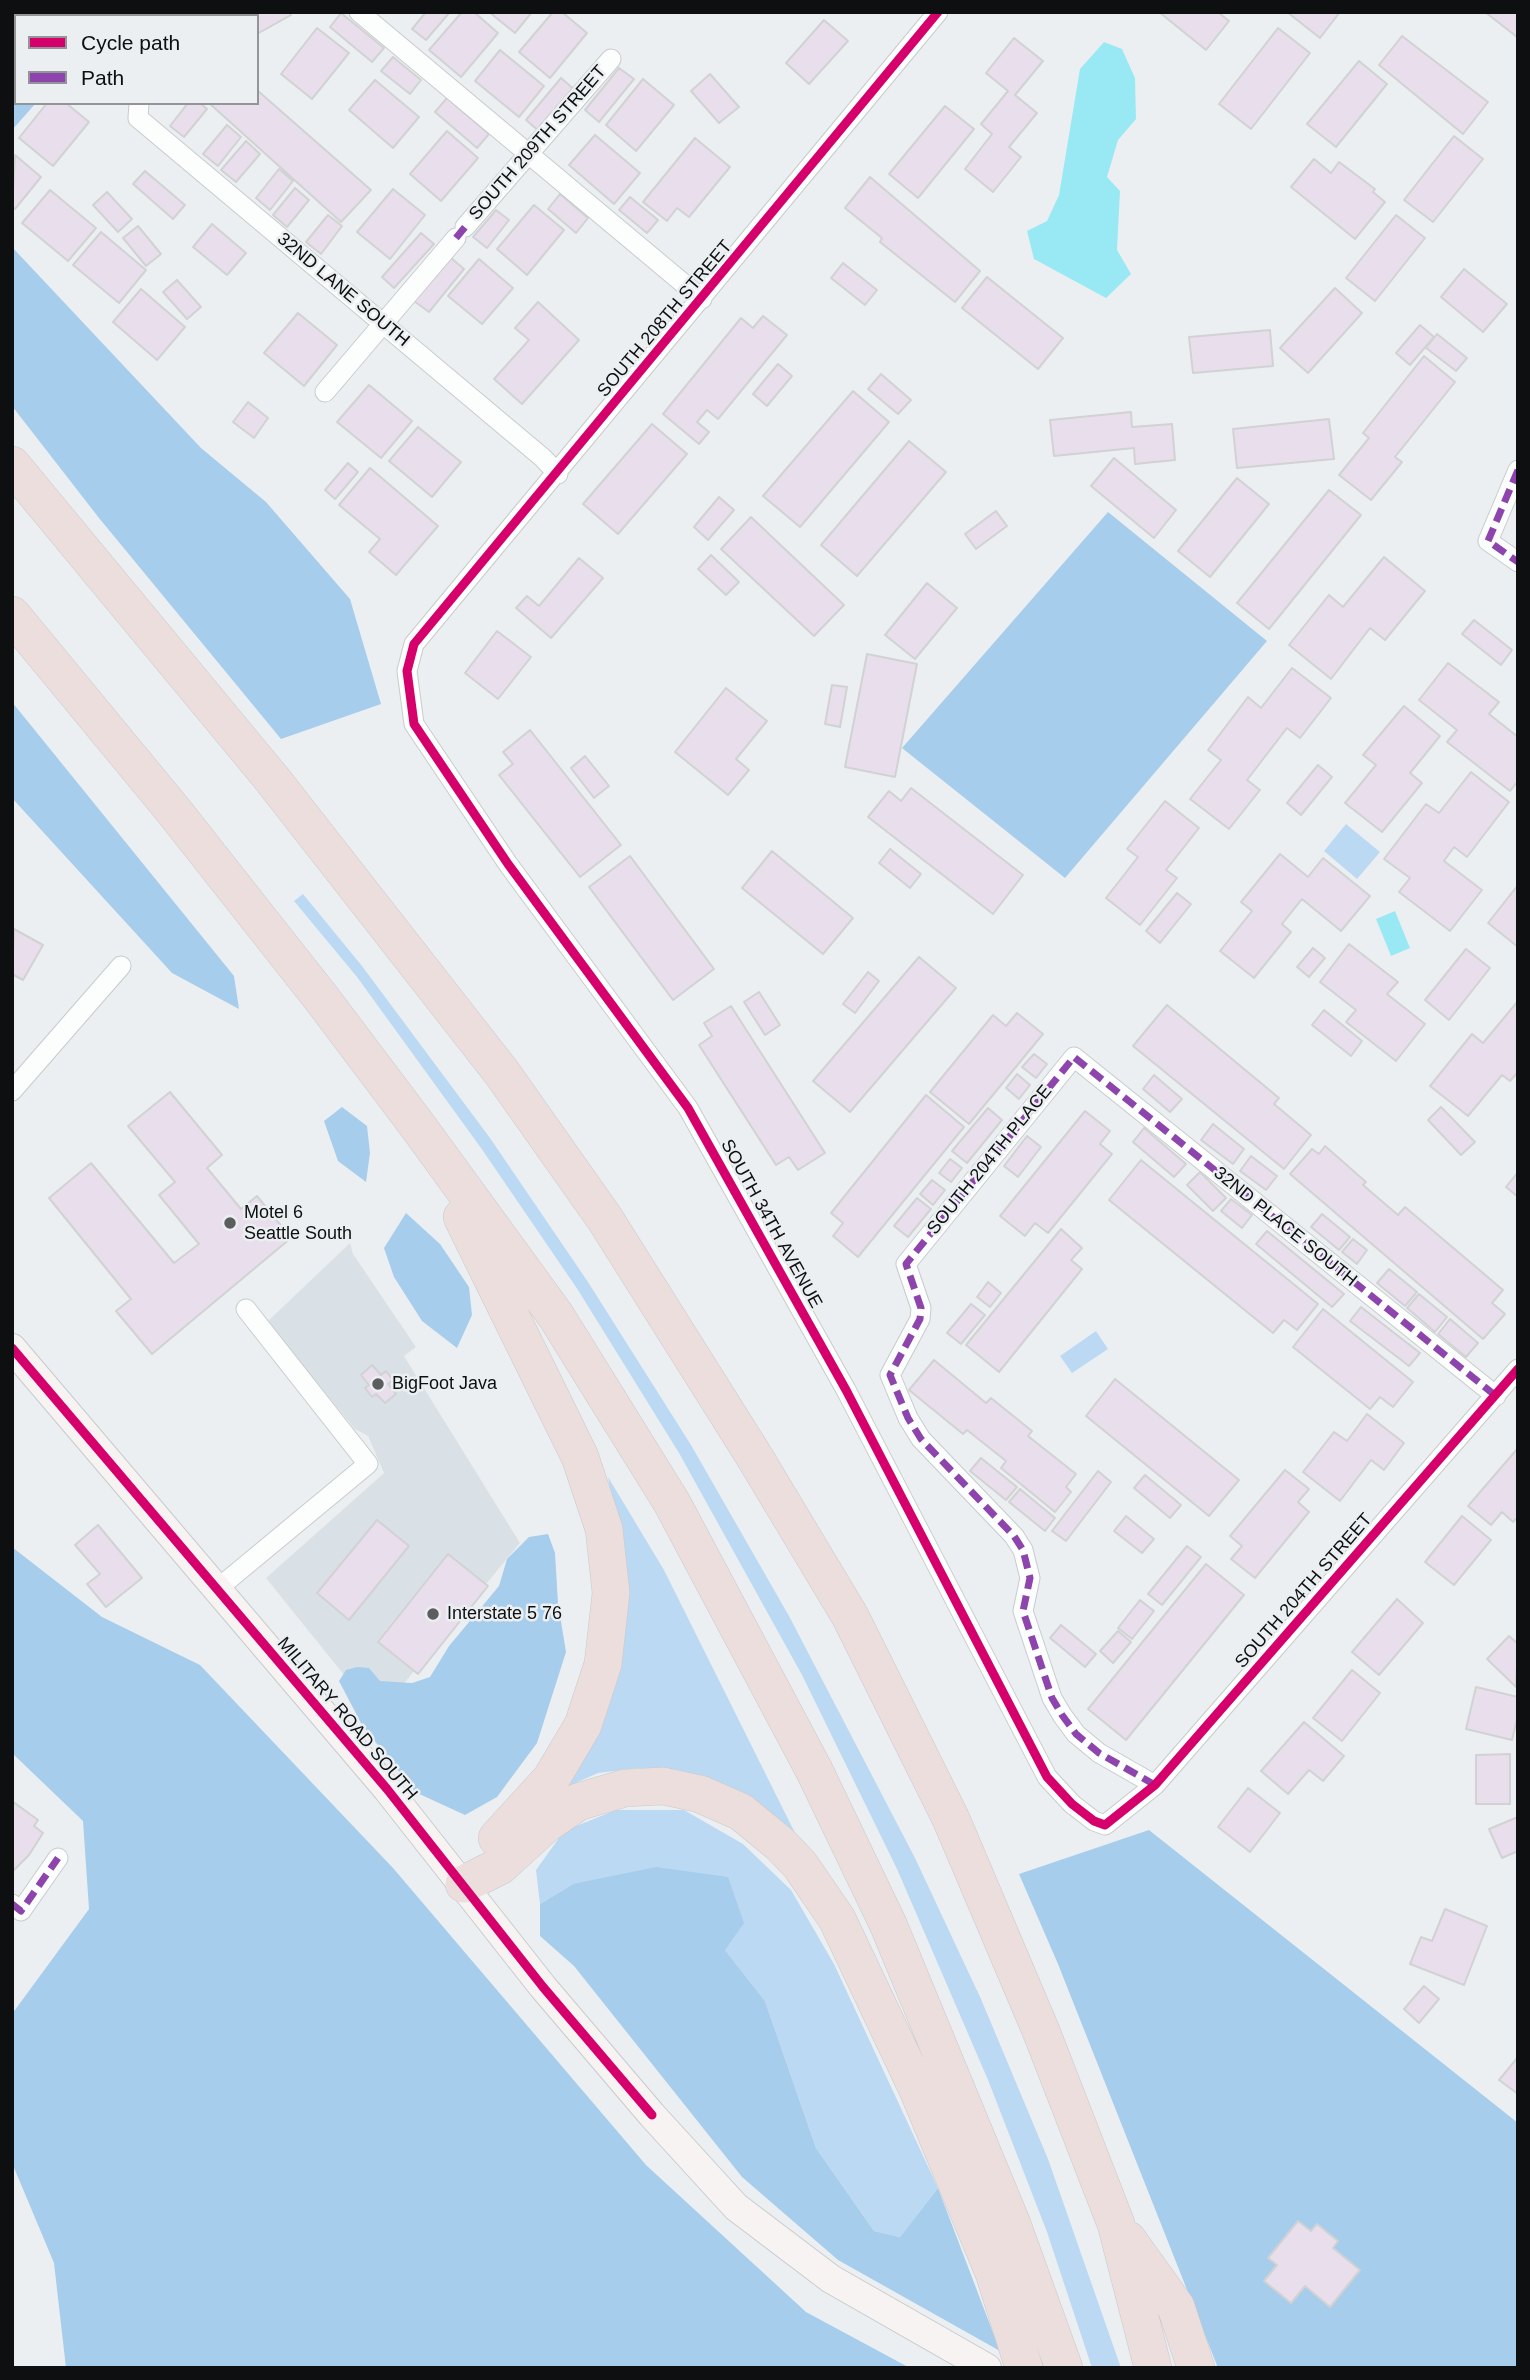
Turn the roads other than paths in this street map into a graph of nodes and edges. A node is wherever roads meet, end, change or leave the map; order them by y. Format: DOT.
graph roads {
  1 [pos="359,12"];
  2 [pos="938,12"];
  3 [pos="611,59"];
  4 [pos="139,105"];
  5 [pos="528,155"];
  6 [pos="702,299"];
  7 [pos="384,324"];
  8 [pos="325,392"];
  9 [pos="12,465"];
  10 [pos="1518,470"];
  11 [pos="558,474"];
  12 [pos="1518,562"];
  13 [pos="12,615"];
  14 [pos="414,644"];
  15 [pos="121,966"];
  16 [pos="1074,1057"];
  17 [pos="12,1091"];
  18 [pos="417,1125"];
  19 [pos="246,1309"];
  20 [pos="12,1348"];
  21 [pos="1518,1369"];
  22 [pos="1496,1396"];
  23 [pos="216,1590"];
  24 [pos="1155,1785"];
  25 [pos="1105,1825"];
  26 [pos="58,1858"];
  27 [pos="464,1884"];
  28 [pos="12,1904"];
  29 [pos="1116,2224"];
  30 [pos="988,2368"];
  31 [pos="1024,2368"];
  32 [pos="1064,2368"];
  33 [pos="1153,2368"];
  34 [pos="1196,2368"];
  1 -- 5 [label="street"];
  2 -- 6 [label="street, SOUTH 208TH STREET"];
  3 -- 5 [label="street, SOUTH 209TH STREET"];
  4 -- 7 [label="street, 32ND LANE SOUTH"];
  5 -- 6 [label="street"];
  5 -- 7 [label="street, SOUTH 209TH STREET"];
  6 -- 11 [label="street, SOUTH 208TH STREET"];
  7 -- 8 [label="street, SOUTH 209TH STREET"];
  7 -- 11 [label="street, 32ND LANE SOUTH"];
  9 -- 29 [label="highway"];
  10 -- 12 [label="street"];
  11 -- 14 [label="street, SOUTH 208TH STREET"];
  13 -- 18 [label="highway"];
  14 -- 25 [label="street, SOUTH 34TH AVENUE"];
  15 -- 17 [label="street"];
  16 -- 22 [label="street, 32ND PLACE SOUTH"];
  16 -- 24 [label="street, SOUTH 204TH PLACE"];
  18 -- 27 [label="highway"];
  18 -- 32 [label="highway"];
  19 -- 23 [label="street"];
  20 -- 23 [label="main road, MILITARY ROAD SOUTH"];
  21 -- 22 [label="street, SOUTH 204TH STREET"];
  22 -- 24 [label="street, SOUTH 204TH STREET"];
  23 -- 27 [label="main road, MILITARY ROAD SOUTH"];
  24 -- 25 [label="street, SOUTH 204TH STREET"];
  26 -- 28 [label="street"];
  27 -- 30 [label="main road, MILITARY ROAD SOUTH"];
  27 -- 31 [label="highway"];
  29 -- 33 [label="highway"];
  29 -- 34 [label="highway"];
}
